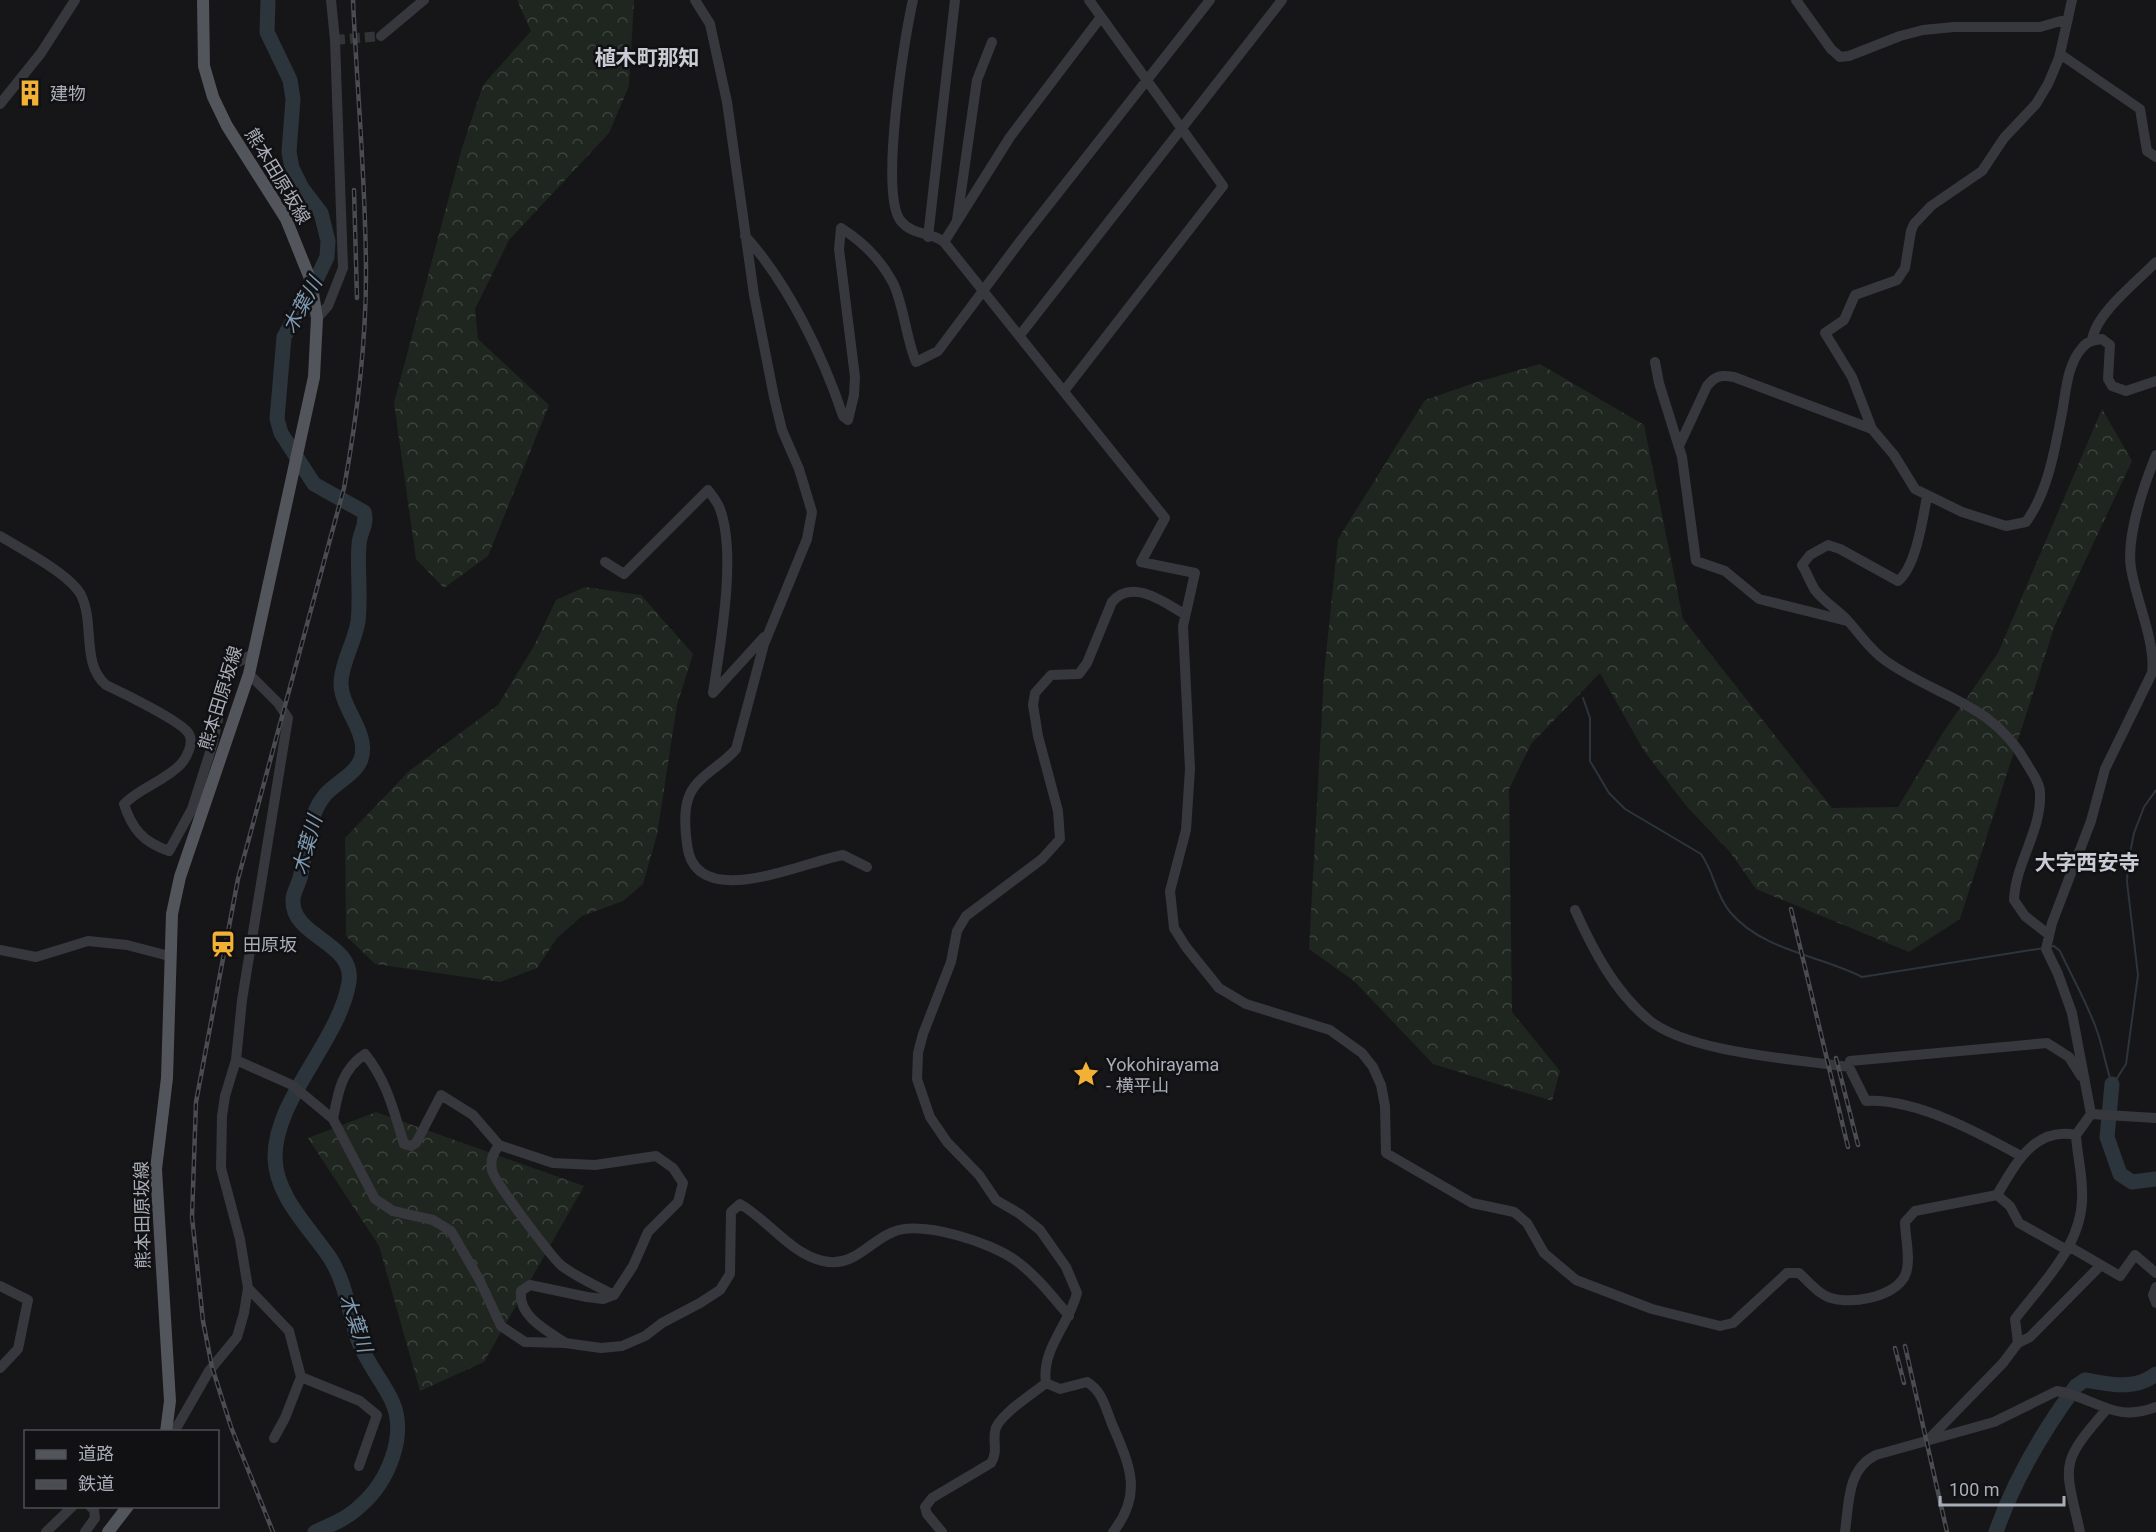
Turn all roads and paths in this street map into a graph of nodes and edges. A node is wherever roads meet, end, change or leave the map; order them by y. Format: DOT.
graph roads {
  1 [pos="75,0"];
  2 [pos="203,0"];
  3 [pos="331,0"];
  4 [pos="424,0"];
  5 [pos="694,0"];
  6 [pos="913,0"];
  7 [pos="955,0"];
  8 [pos="1089,0"];
  9 [pos="1210,0"];
  10 [pos="1282,0"];
  11 [pos="1796,0"];
  12 [pos="2072,0"];
  13 [pos="1101,17"];
  14 [pos="2068,19"];
  15 [pos="381,36"];
  16 [pos="992,42"];
  17 [pos="2060,54"];
  18 [pos="1147,80"];
  19 [pos="0,104"];
  20 [pos="1181,128"];
  21 [pos="2156,157"];
  22 [pos="956,223"];
  23 [pos="745,236"];
  24 [pos="928,237"];
  25 [pos="944,242"];
  26 [pos="2156,262"];
  27 [pos="983,290"];
  28 [pos="317,318"];
  29 [pos="1020,335"];
  30 [pos="2092,340"];
  31 [pos="1655,362"];
  32 [pos="2156,381"];
  33 [pos="1064,391"];
  34 [pos="1872,429"];
  35 [pos="1679,446"];
  36 [pos="2156,455"];
  37 [pos="1927,496"];
  38 [pos="0,536"];
  39 [pos="605,562"];
  40 [pos="1184,614"];
  41 [pos="1848,621"];
  42 [pos="770,630"];
  43 [pos="254,654"];
  44 [pos="249,674"];
  45 [pos="867,867"];
  46 [pos="1575,910"];
  47 [pos="2048,934"];
  48 [pos="0,950"];
  49 [pos="169,956"];
  50 [pos="236,1060"];
  51 [pos="1850,1061"];
  52 [pos="2084,1081"];
  53 [pos="2091,1114"];
  54 [pos="2156,1118"];
  55 [pos="333,1119"];
  56 [pos="2076,1135"];
  57 [pos="499,1145"];
  58 [pos="2021,1156"];
  59 [pos="1997,1196"];
  60 [pos="2068,1248"];
  61 [pos="2100,1266"];
  62 [pos="2156,1273"];
  63 [pos="0,1286"];
  64 [pos="2156,1287"];
  65 [pos="248,1288"];
  66 [pos="614,1295"];
  67 [pos="2156,1303"];
  68 [pos="1069,1316"];
  69 [pos="565,1342"];
  70 [pos="2018,1343"];
  71 [pos="0,1368"];
  72 [pos="301,1377"];
  73 [pos="1046,1383"];
  74 [pos="2156,1407"];
  75 [pos="2106,1410"];
  76 [pos="166,1430"];
  77 [pos="175,1430"];
  78 [pos="274,1438"];
  79 [pos="1926,1442"];
  80 [pos="359,1466"];
  81 [pos="70,1508"];
  82 [pos="92,1508"];
  83 [pos="126,1508"];
  84 [pos="46,1532"];
  85 [pos="85,1532"];
  86 [pos="108,1532"];
  87 [pos="942,1532"];
  88 [pos="1113,1532"];
  89 [pos="1845,1532"];
  90 [pos="2080,1532"];
  1 -- 19 [label="street"];
  2 -- 28 [label="main road, 熊本田原坂線"];
  3 -- 28 [label="street"];
  4 -- 15 [label="street"];
  5 -- 23 [label="street"];
  6 -- 24 [label="street"];
  7 -- 24 [label="street"];
  8 -- 13 [label="street"];
  9 -- 18 [label="street"];
  10 -- 20 [label="street"];
  11 -- 14 [label="street"];
  12 -- 14 [label="street"];
  13 -- 18 [label="street"];
  13 -- 22 [label="street"];
  14 -- 17 [label="street"];
  16 -- 22 [label="street"];
  17 -- 21 [label="street"];
  17 -- 34 [label="street"];
  18 -- 20 [label="street"];
  18 -- 27 [label="street"];
  20 -- 29 [label="street"];
  20 -- 33 [label="street"];
  22 -- 25 [label="street"];
  23 -- 27 [label="street"];
  23 -- 42 [label="street"];
  24 -- 25 [label="street"];
  25 -- 27 [label="street"];
  26 -- 30 [label="street"];
  27 -- 29 [label="street"];
  28 -- 43 [label="main road, 熊本田原坂線"];
  29 -- 33 [label="street"];
  30 -- 32 [label="street"];
  30 -- 37 [label="street"];
  31 -- 35 [label="street"];
  33 -- 40 [label="street"];
  34 -- 35 [label="street"];
  34 -- 37 [label="street"];
  35 -- 41 [label="street"];
  36 -- 47 [label="street"];
  37 -- 41 [label="street"];
  38 -- 43 [label="street"];
  39 -- 42 [label="street"];
  40 -- 59 [label="street"];
  40 -- 68 [label="street"];
  41 -- 47 [label="street"];
  42 -- 45 [label="street"];
  43 -- 44 [label="main road, 熊本田原坂線"];
  44 -- 49 [label="main road, 熊本田原坂線"];
  44 -- 50 [label="street"];
  46 -- 58 [label="street"];
  47 -- 52 [label="street"];
  48 -- 49 [label="street"];
  49 -- 76 [label="main road, 熊本田原坂線"];
  50 -- 55 [label="street"];
  50 -- 65 [label="street"];
  51 -- 52 [label="street"];
  52 -- 53 [label="street"];
  53 -- 54 [label="street"];
  53 -- 56 [label="street"];
  55 -- 57 [label="street"];
  55 -- 69 [label="street"];
  56 -- 58 [label="street"];
  56 -- 60 [label="street"];
  57 -- 66 [label="street"];
  57 -- 66 [label="street"];
  58 -- 59 [label="street"];
  59 -- 60 [label="street"];
  60 -- 61 [label="street"];
  60 -- 70 [label="street"];
  61 -- 62 [label="street"];
  61 -- 70 [label="street"];
  63 -- 71 [label="street"];
  64 -- 67 [label="street"];
  65 -- 72 [label="street"];
  65 -- 77 [label="street"];
  66 -- 69 [label="street"];
  68 -- 69 [label="street"];
  68 -- 73 [label="street"];
  70 -- 79 [label="street"];
  72 -- 78 [label="street"];
  72 -- 80 [label="street"];
  73 -- 87 [label="street"];
  73 -- 88 [label="street"];
  74 -- 75 [label="street"];
  75 -- 79 [label="street"];
  75 -- 90 [label="street"];
  79 -- 89 [label="street"];
  81 -- 84 [label="street"];
  82 -- 85 [label="street"];
  83 -- 86 [label="main road"];
}
